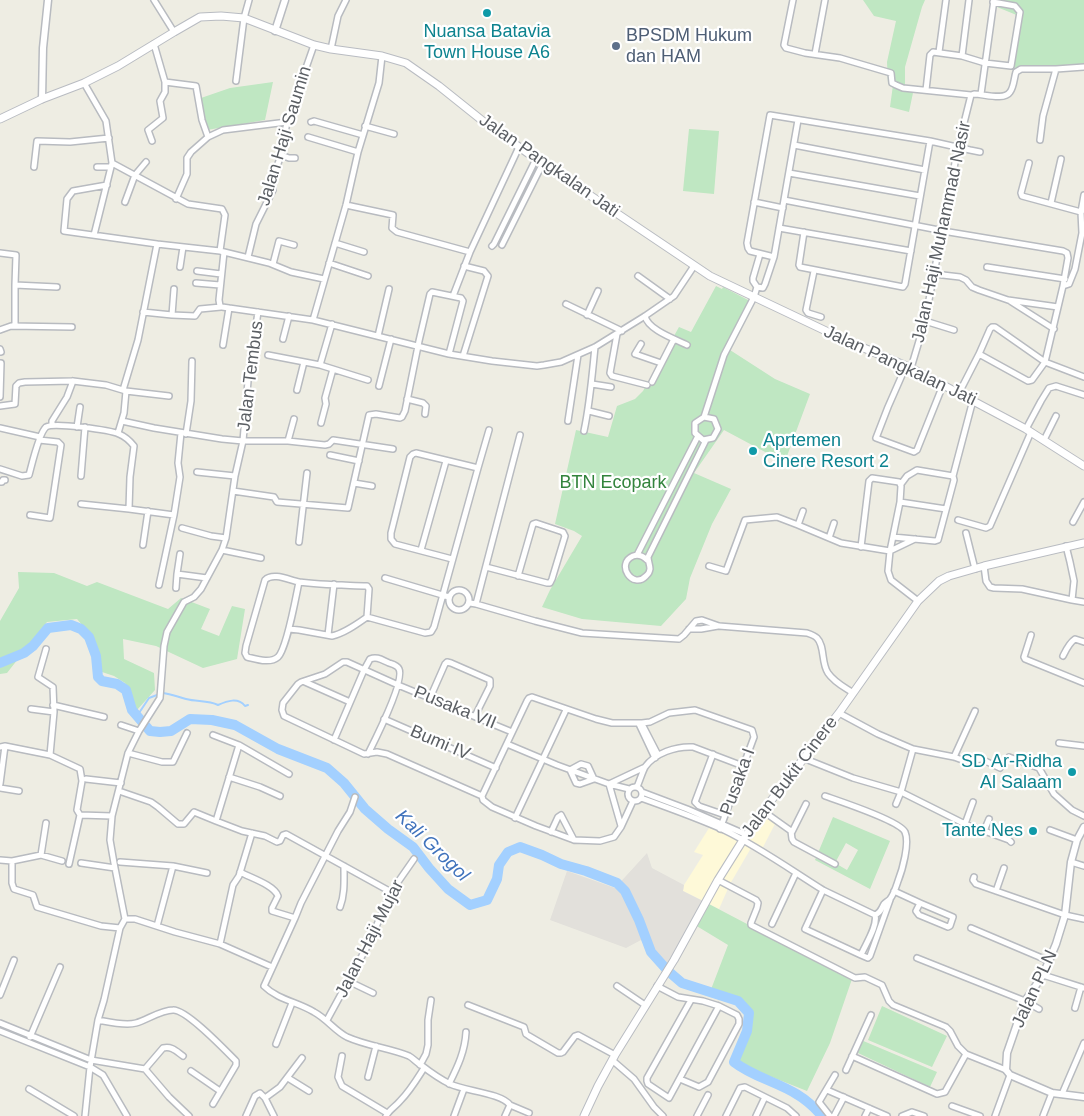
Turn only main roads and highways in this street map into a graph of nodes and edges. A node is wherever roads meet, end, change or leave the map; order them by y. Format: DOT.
graph roads {
  1 [pos="0,120"];
  2 [pos="1084,466"];
  3 [pos="1084,543"];
  4 [pos="584,1116"];
  1 -- 2 [label="main road, Jalan Pangkalan Jati"];
  3 -- 4 [label="main road, Jalan Bukit Cinere"];
}
